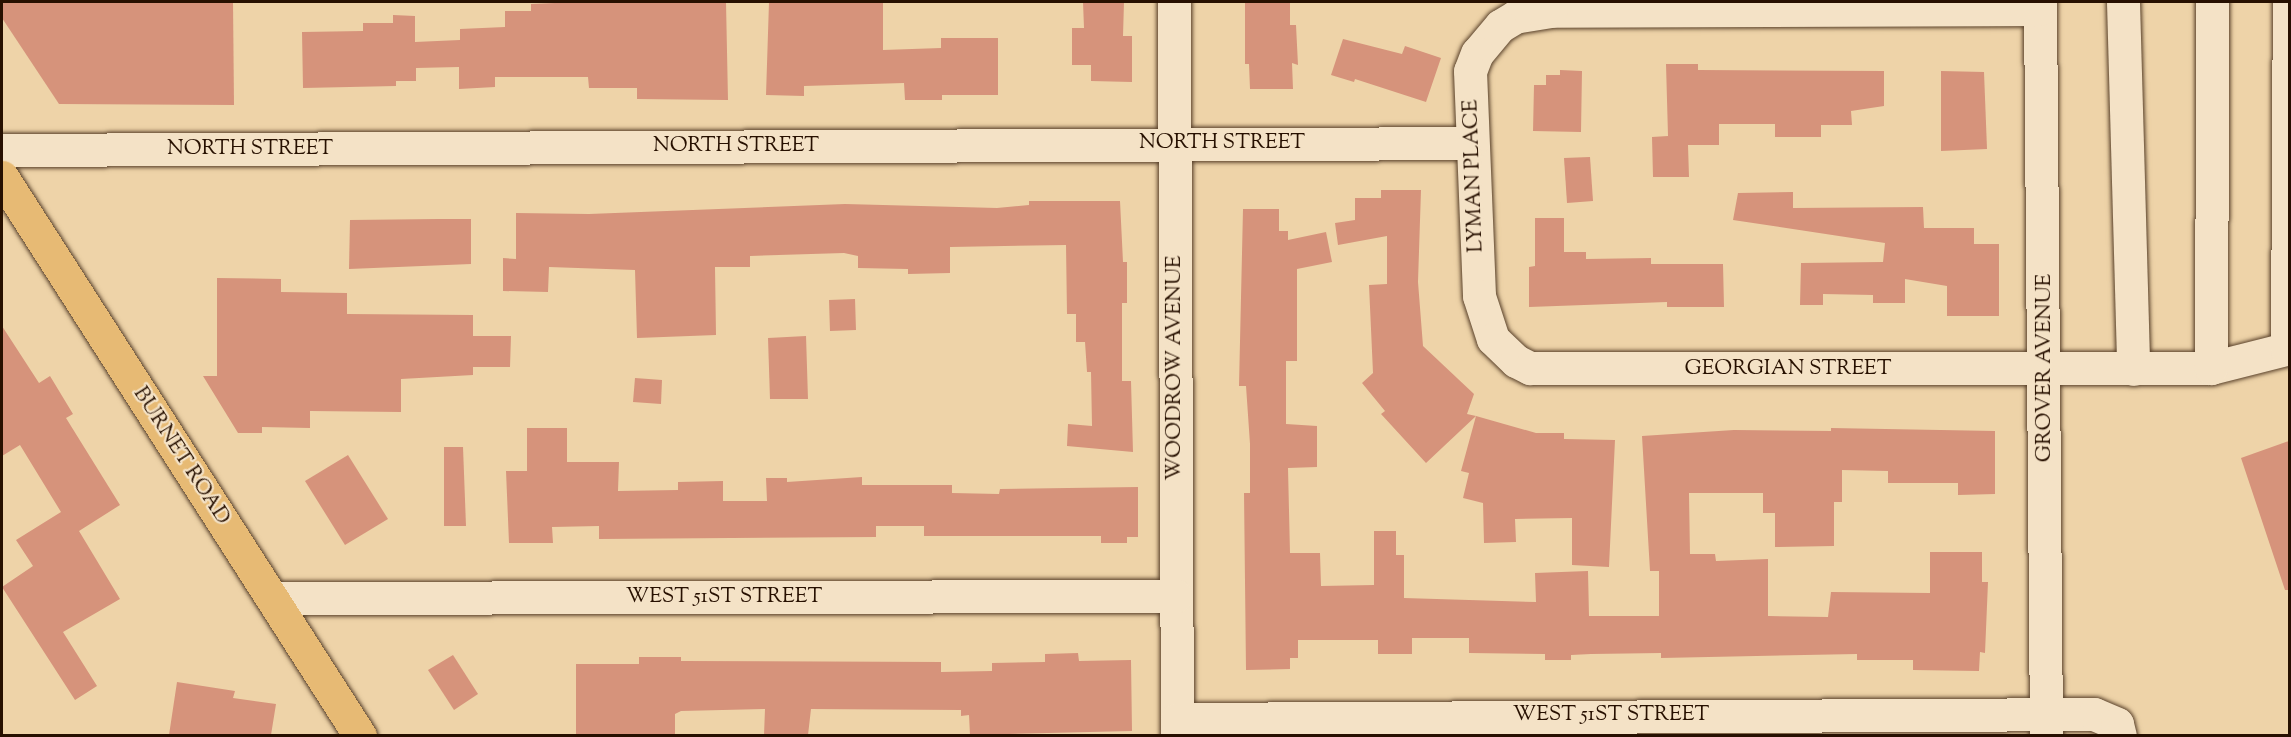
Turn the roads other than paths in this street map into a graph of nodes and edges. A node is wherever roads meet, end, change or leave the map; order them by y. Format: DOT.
graph roads {
  1 [pos="1174,2"];
  2 [pos="2123,2"];
  3 [pos="2212,2"];
  4 [pos="2289,2"];
  5 [pos="2040,5"];
  6 [pos="1174,143"];
  7 [pos="1471,143"];
  8 [pos="2,150"];
  9 [pos="2,177"];
  10 [pos="2288,349"];
  11 [pos="1530,368"];
  12 [pos="2211,368"];
  13 [pos="2133,369"];
  14 [pos="2045,370"];
  15 [pos="1176,596"];
  16 [pos="273,598"];
  17 [pos="1607,725"];
  18 [pos="2046,726"];
  19 [pos="1177,727"];
  20 [pos="360,735"];
  21 [pos="2120,735"];
  1 -- 6 [label="street, WOODROW AVENUE"];
  2 -- 13 [label="street"];
  3 -- 12 [label="street"];
  4 -- 10 [label="street"];
  5 -- 7 [label="street, LYMAN PLACE"];
  5 -- 14 [label="street, GROVER AVENUE"];
  6 -- 7 [label="street, NORTH STREET"];
  6 -- 8 [label="street, NORTH STREET"];
  6 -- 15 [label="street, WOODROW AVENUE"];
  7 -- 11 [label="street, LYMAN PLACE"];
  9 -- 16 [label="main road, BURNET ROAD"];
  10 -- 12 [label="street, GEORGIAN STREET"];
  11 -- 14 [label="street, GEORGIAN STREET"];
  12 -- 13 [label="street, GEORGIAN STREET"];
  13 -- 14 [label="street, GEORGIAN STREET"];
  14 -- 18 [label="street, GROVER AVENUE"];
  15 -- 16 [label="street, WEST 51ST STREET"];
  15 -- 19 [label="street, WOODROW AVENUE"];
  16 -- 20 [label="main road, BURNET ROAD"];
  17 -- 18 [label="street, WEST 51ST STREET"];
  17 -- 19 [label="street, WEST 51ST STREET"];
  18 -- 21 [label="street, WEST 51ST STREET"];
}
